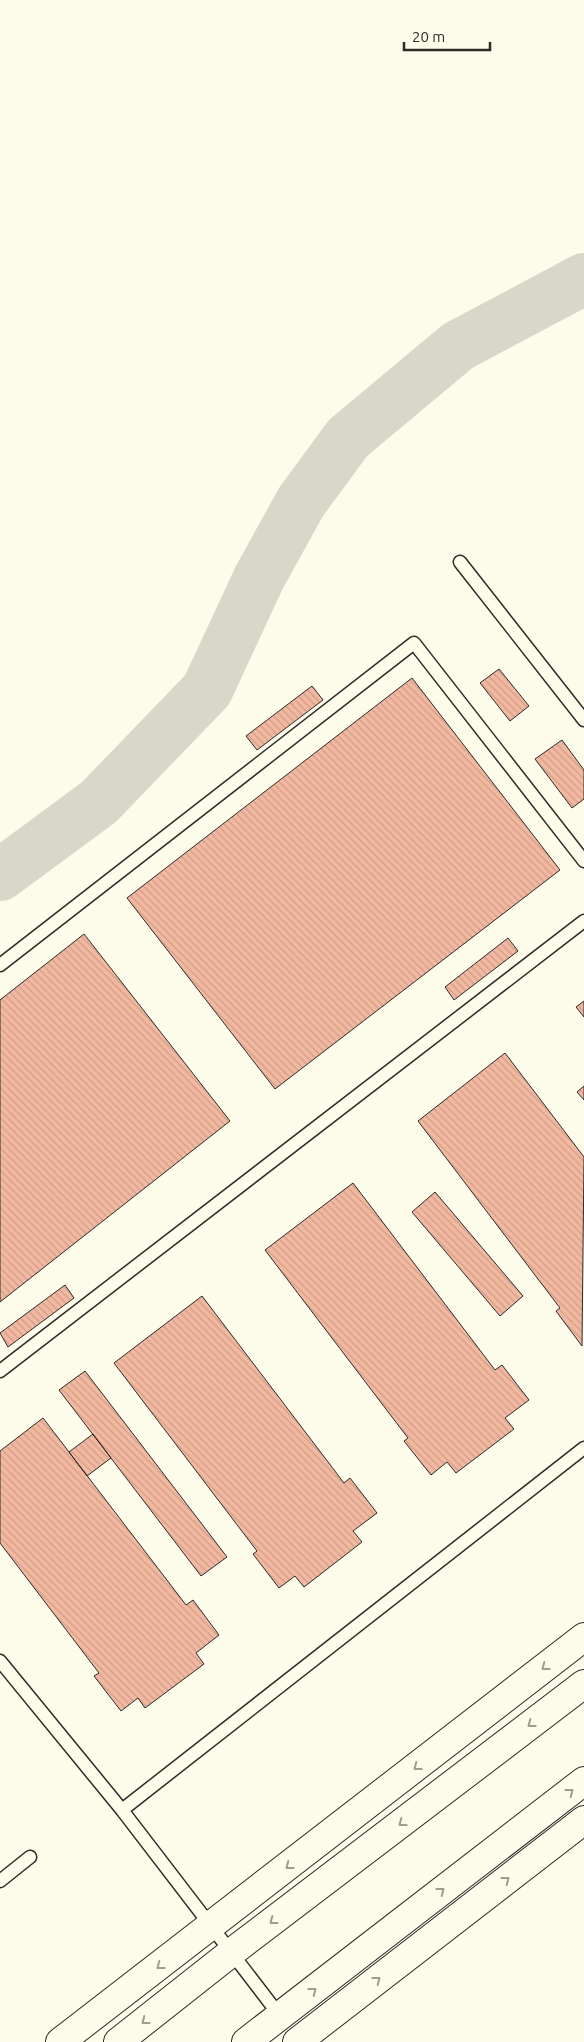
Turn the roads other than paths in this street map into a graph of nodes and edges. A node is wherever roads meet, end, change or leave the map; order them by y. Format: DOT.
graph roads {
  1 [pos="460,562"];
  2 [pos="584,720"];
  3 [pos="584,861"];
  4 [pos="584,921"];
  5 [pos="0,965"];
  6 [pos="0,1371"];
  7 [pos="584,1448"];
  8 [pos="584,1638"];
  9 [pos="0,1661"];
  10 [pos="584,1684"];
  11 [pos="584,1781"];
  12 [pos="122,1810"];
  13 [pos="584,1820"];
  14 [pos="30,1857"];
  15 [pos="0,1880"];
  16 [pos="211,1926"];
  17 [pos="232,1952"];
  18 [pos="280,2016"];
  19 [pos="60,2042"];
  20 [pos="118,2042"];
  21 [pos="246,2042"];
  22 [pos="297,2042"];
  1 -- 2 [label="lane"];
  3 -- 5 [label="lane"];
  4 -- 6 [label="lane"];
  7 -- 12 [label="lane"];
  8 -- 16 [label="street, one-way"];
  9 -- 12 [label="lane"];
  10 -- 17 [label="street, one-way"];
  18 -- 11 [label="street, one-way"];
  12 -- 16 [label="lane"];
  22 -- 13 [label="street, one-way"];
  14 -- 15 [label="lane"];
  16 -- 17 [label="lane"];
  16 -- 19 [label="street, one-way"];
  17 -- 18 [label="lane"];
  17 -- 20 [label="street, one-way"];
  18 -- 21 [label="street"];
}
